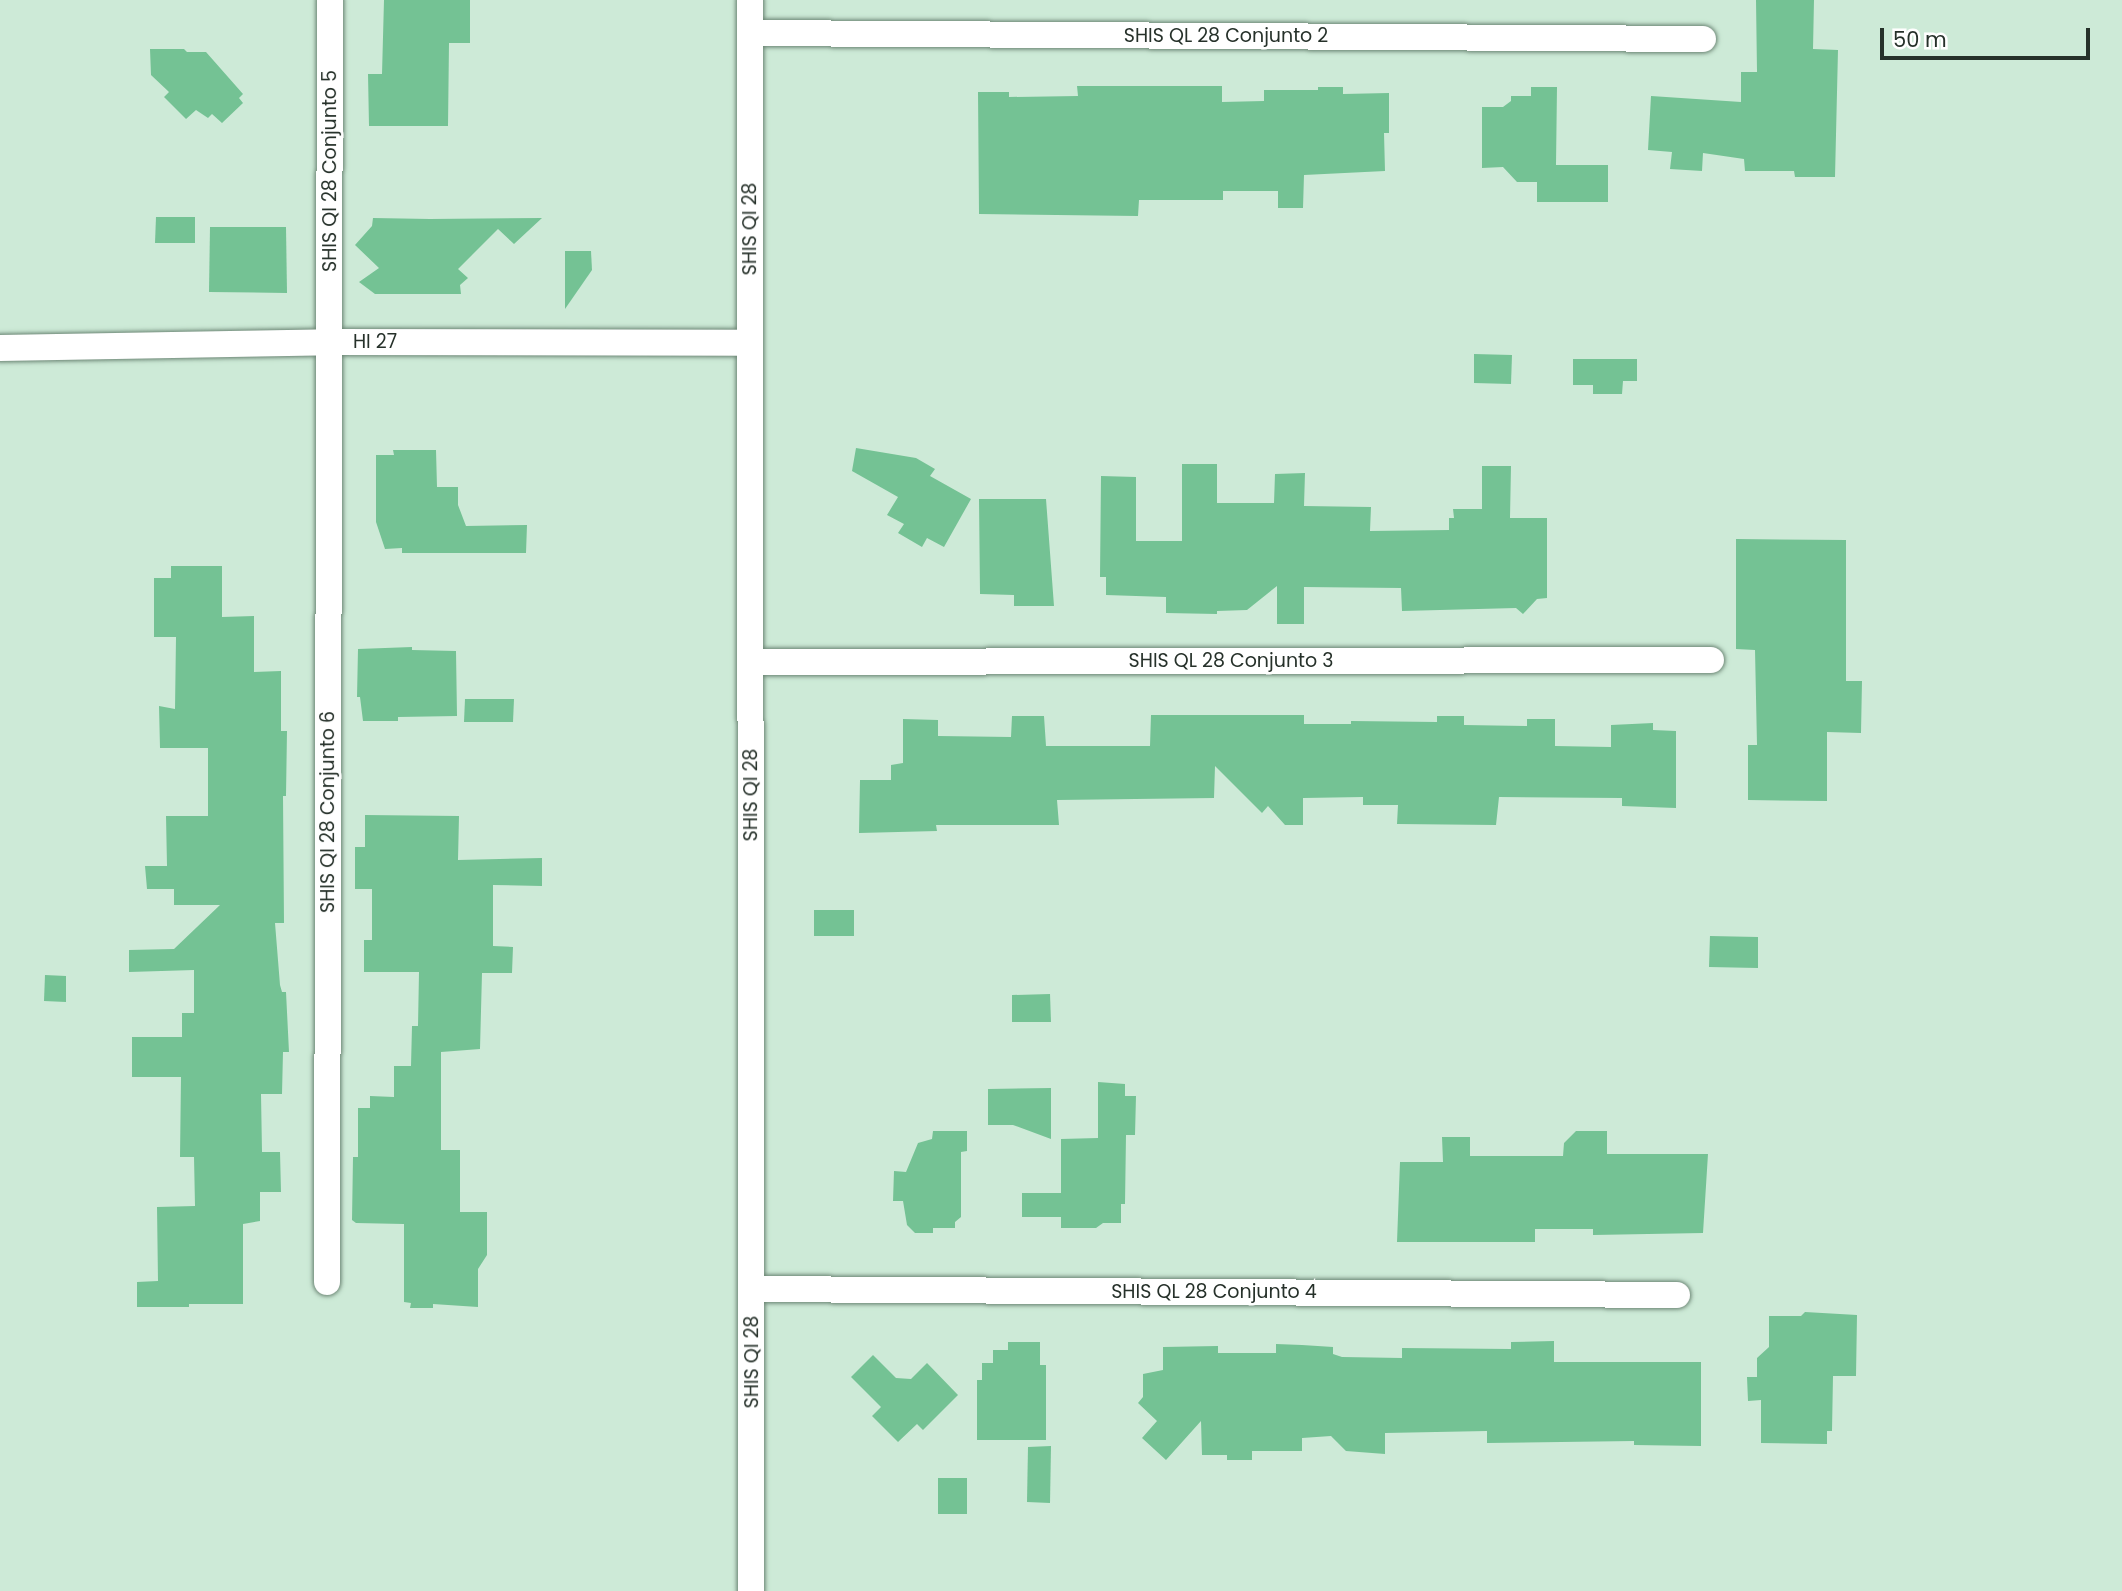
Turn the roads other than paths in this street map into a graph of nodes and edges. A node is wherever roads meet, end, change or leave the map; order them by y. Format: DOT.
graph roads {
  1 [pos="330,0"];
  2 [pos="750,0"];
  3 [pos="750,33"];
  4 [pos="1703,39"];
  5 [pos="331,342"];
  6 [pos="750,342"];
  7 [pos="0,348"];
  8 [pos="1711,660"];
  9 [pos="751,662"];
  10 [pos="327,1282"];
  11 [pos="752,1289"];
  12 [pos="1677,1295"];
  13 [pos="751,1591"];
  1 -- 5 [label="street, SHIS QI 28 Conjunto 5"];
  2 -- 3 [label="street, SHIS QI 28"];
  3 -- 4 [label="street, SHIS QL 28 Conjunto 2"];
  3 -- 6 [label="street, SHIS QI 28"];
  5 -- 6 [label="street, HI 27"];
  5 -- 7 [label="street, HI 27"];
  5 -- 10 [label="street, SHIS QI 28 Conjunto 6"];
  6 -- 9 [label="street, SHIS QI 28"];
  8 -- 9 [label="street, SHIS QL 28 Conjunto 3"];
  9 -- 11 [label="street, SHIS QI 28"];
  11 -- 12 [label="street, SHIS QL 28 Conjunto 4"];
  11 -- 13 [label="street, SHIS QI 28"];
}
